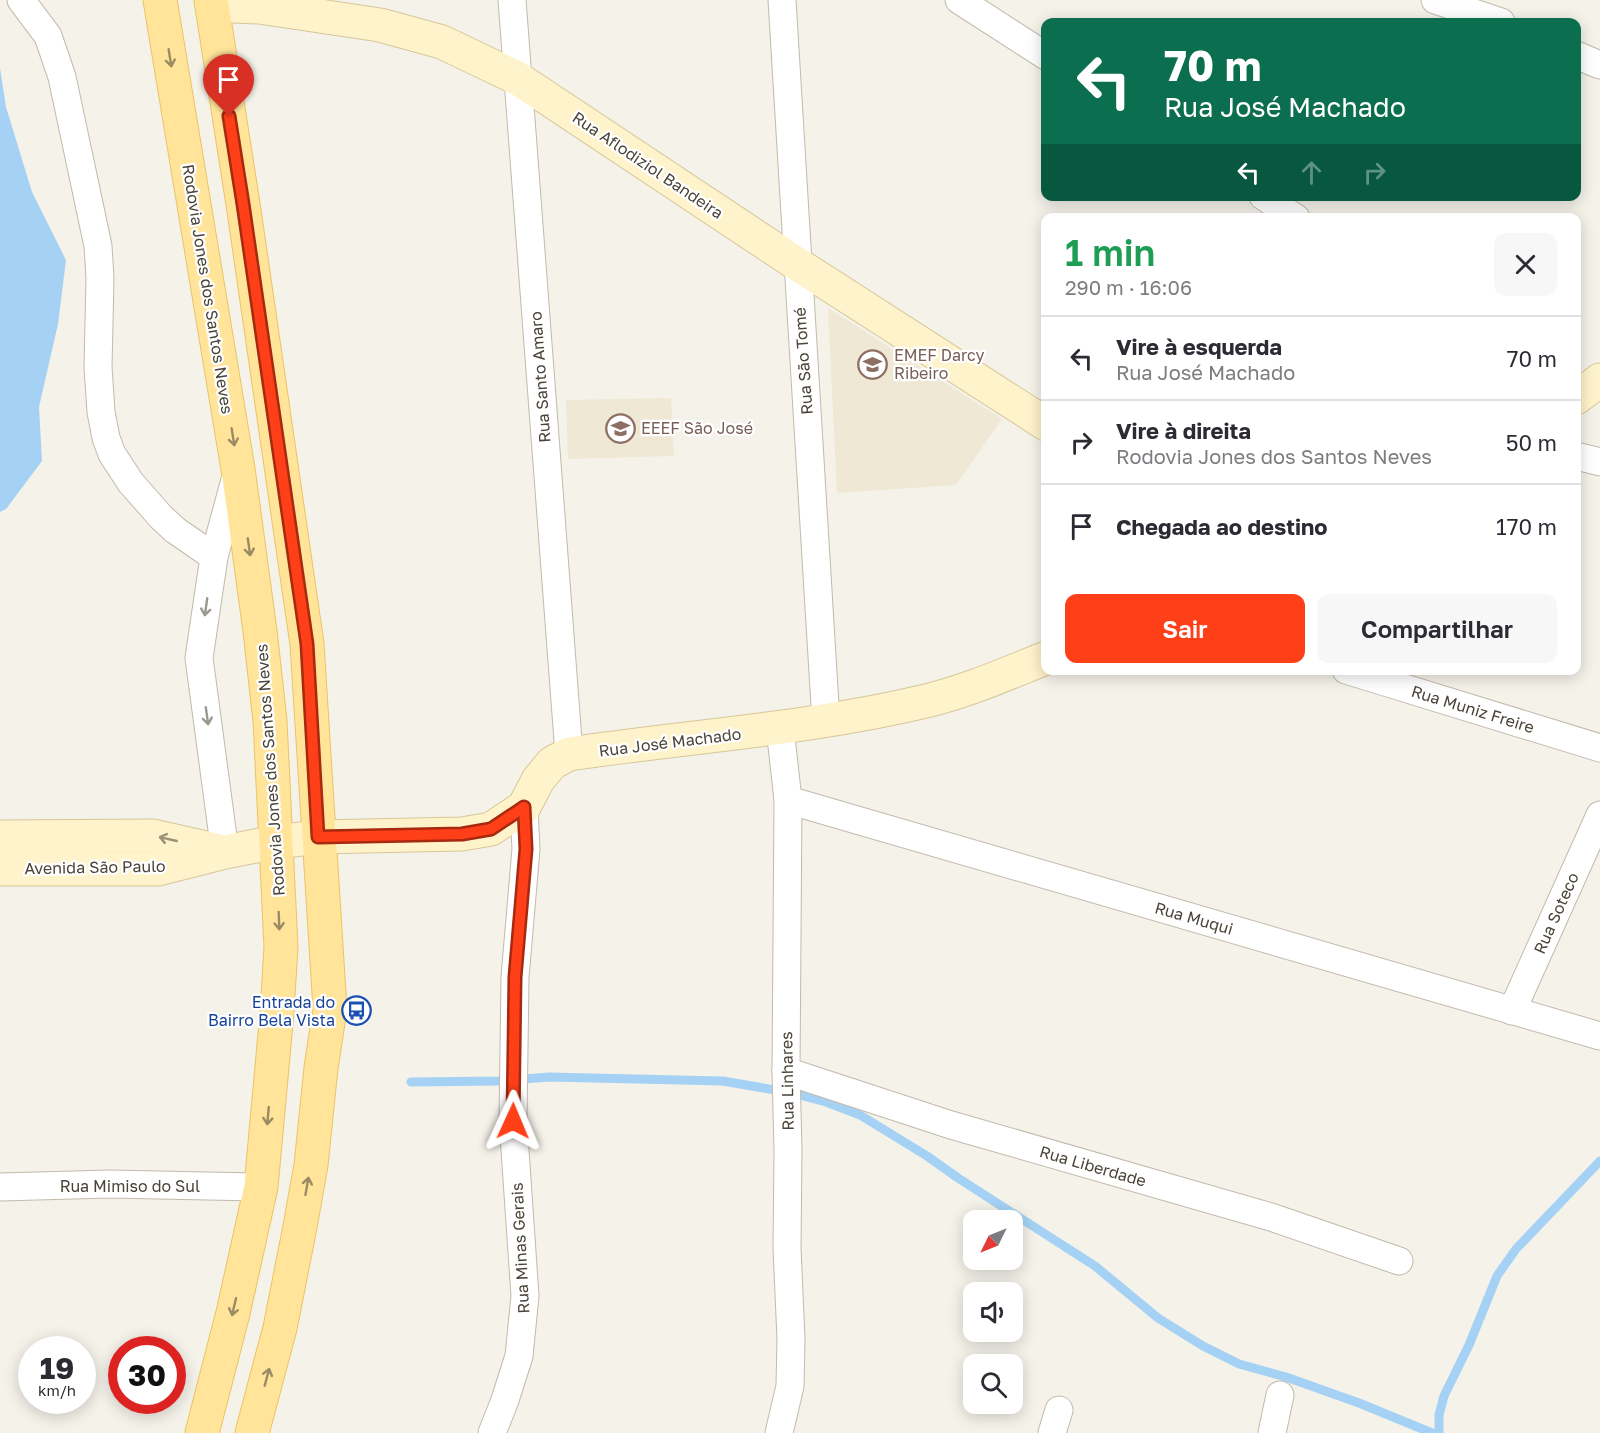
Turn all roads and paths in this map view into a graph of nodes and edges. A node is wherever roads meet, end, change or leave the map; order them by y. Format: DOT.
graph roads {
  1 [pos="21,0"];
  2 [pos="160,0"];
  3 [pos="512,0"];
  4 [pos="782,0"];
  5 [pos="959,0"];
  6 [pos="1436,0"];
  7 [pos="211,2"];
  8 [pos="1489,18"];
  9 [pos="1041,53"];
  10 [pos="1581,57"];
  11 [pos="1600,65"];
  12 [pos="517,78"];
  13 [pos="1270,201"];
  14 [pos="1288,213"];
  15 [pos="797,264"];
  16 [pos="1041,421"];
  17 [pos="1581,457"];
  18 [pos="1600,462"];
  19 [pos="238,469"];
  20 [pos="214,557"];
  21 [pos="1041,660"];
  22 [pos="1362,675"];
  23 [pos="826,722"];
  24 [pos="780,728"];
  25 [pos="1600,748"];
  26 [pos="570,754"];
  27 [pos="788,800"];
  28 [pos="524,807"];
  29 [pos="1600,815"];
  30 [pos="0,837"];
  31 [pos="318,837"];
  32 [pos="276,842"];
  33 [pos="225,852"];
  34 [pos="0,870"];
  35 [pos="1512,1011"];
  36 [pos="1600,1036"];
  37 [pos="786,1071"];
  38 [pos="0,1187"];
  39 [pos="261,1187"];
  40 [pos="1399,1260"];
  41 [pos="1280,1395"];
  42 [pos="202,1433"];
  43 [pos="252,1433"];
  44 [pos="492,1433"];
  45 [pos="779,1433"];
  46 [pos="1272,1433"];
  1 -- 20 [label="street"];
  2 -- 19 [label="main road, Rodovia Jones dos Santos Neves, one-way"];
  3 -- 12 [label="street, Rua Santo Amaro"];
  4 -- 15 [label="street, Rua São Tomé"];
  5 -- 9 [label="street"];
  6 -- 8 [label="street"];
  7 -- 12 [label="street, Rua Aflodiziol Bandeira"];
  7 -- 31 [label="main road"];
  10 -- 11 [label="street"];
  12 -- 15 [label="street, Rua Aflodiziol Bandeira"];
  12 -- 26 [label="street, Rua Santo Amaro"];
  13 -- 14 [label="street"];
  15 -- 16 [label="street, Rua Aflodiziol Bandeira"];
  15 -- 23 [label="street, Rua São Tomé"];
  17 -- 18 [label="street"];
  19 -- 20 [label="street"];
  19 -- 32 [label="main road, Rodovia Jones dos Santos Neves, one-way"];
  20 -- 33 [label="street, one-way"];
  21 -- 23 [label="street, Rua José Machado"];
  22 -- 25 [label="street, Rua Muniz Freire"];
  23 -- 24 [label="street, Rua José Machado"];
  24 -- 26 [label="street, Rua José Machado"];
  24 -- 27 [label="street, Rua Linhares"];
  26 -- 28 [label="street, Rua José Machado"];
  27 -- 35 [label="street, Rua Muqui"];
  27 -- 37 [label="street, Rua Linhares"];
  28 -- 31 [label="street, Rua José Machado"];
  28 -- 44 [label="street, Rua Minas Gerais"];
  29 -- 35 [label="street, Rua Soteco"];
  33 -- 30 [label="street, Avenida São Paulo, one-way"];
  31 -- 32 [label="street, Avenida São Paulo"];
  43 -- 31 [label="main road, one-way"];
  32 -- 33 [label="street, Avenida São Paulo"];
  32 -- 39 [label="main road, Rodovia Jones dos Santos Neves, one-way"];
  33 -- 34 [label="street, Avenida São Paulo"];
  35 -- 36 [label="street, Rua Muqui"];
  37 -- 40 [label="street, Rua Liberdade"];
  37 -- 45 [label="street, Rua Linhares"];
  38 -- 39 [label="street, Rua Mimiso do Sul"];
  39 -- 42 [label="main road, Rodovia Jones dos Santos Neves, one-way"];
  41 -- 46 [label="street"];
}
